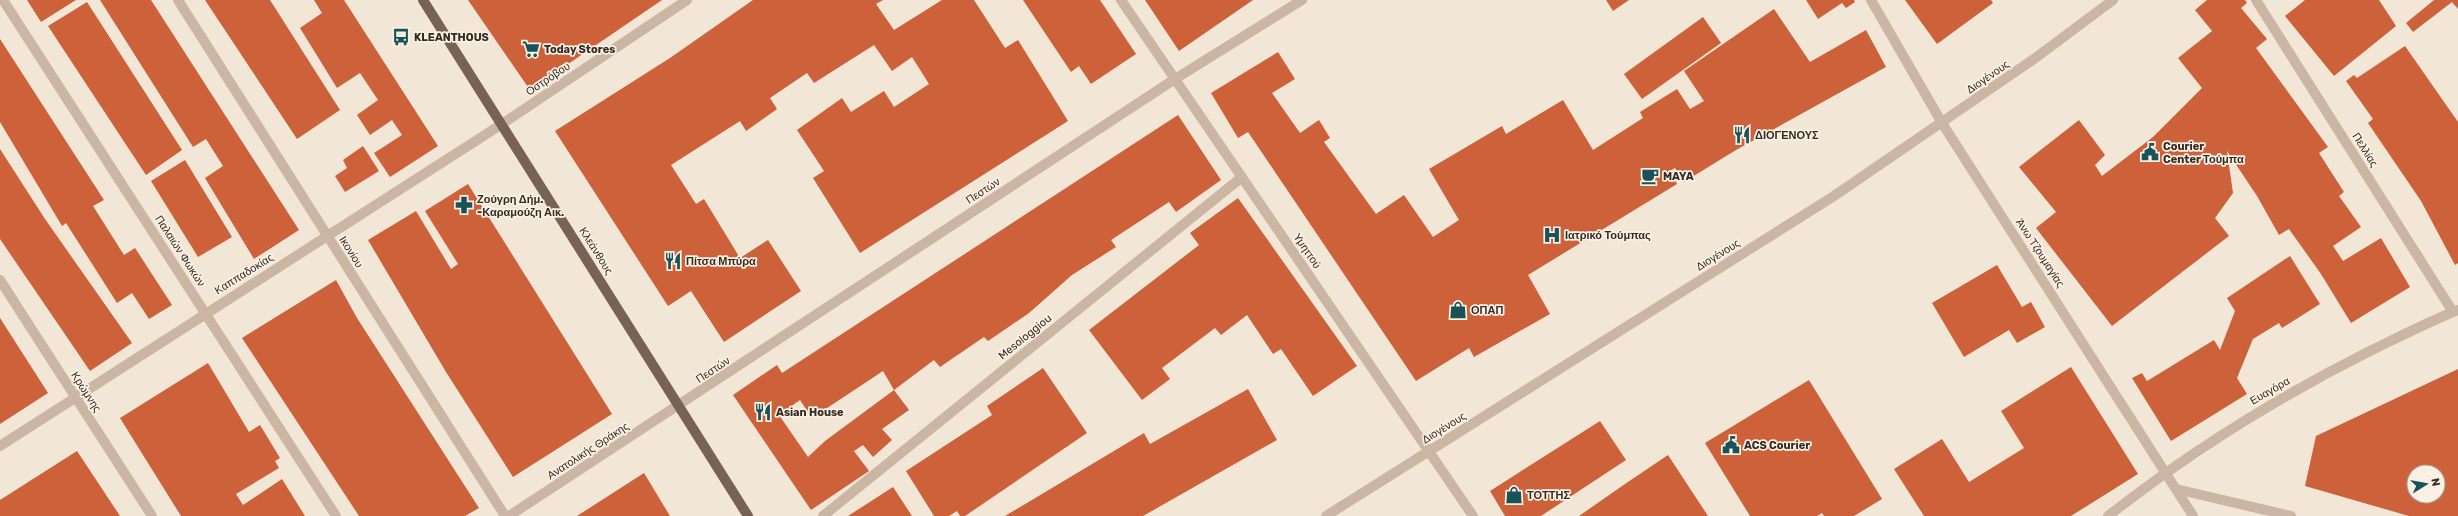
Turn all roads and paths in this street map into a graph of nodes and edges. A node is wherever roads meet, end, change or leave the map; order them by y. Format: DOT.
graph roads {
  1 [pos="3,0"];
  2 [pos="178,0"];
  3 [pos="423,0"];
  4 [pos="687,0"];
  5 [pos="1121,0"];
  6 [pos="1302,0"];
  7 [pos="1871,0"];
  8 [pos="2112,0"];
  9 [pos="2256,0"];
  10 [pos="1175,79"];
  11 [pos="1942,123"];
  12 [pos="502,124"];
  13 [pos="1242,177"];
  14 [pos="327,236"];
  15 [pos="0,280"];
  16 [pos="2456,311"];
  17 [pos="205,313"];
  18 [pos="76,398"];
  19 [pos="679,406"];
  20 [pos="0,446"];
  21 [pos="1430,452"];
  22 [pos="2165,471"];
  23 [pos="2176,489"];
  24 [pos="152,516"];
  25 [pos="336,516"];
  26 [pos="505,516"];
  27 [pos="509,516"];
  28 [pos="748,516"];
  29 [pos="823,516"];
  30 [pos="1326,516"];
  31 [pos="1473,516"];
  32 [pos="2108,516"];
  33 [pos="2193,516"];
  34 [pos="2291,516"];
  1 -- 17 [label="street, Παλαιών Φωκών"];
  2 -- 14 [label="street, Ικονίου"];
  3 -- 12 [label="main road, Κλεάνθους"];
  4 -- 12 [label="street, Οστρόβου"];
  5 -- 10 [label="street, Υμηττού"];
  6 -- 10 [label="street, Πεστών"];
  7 -- 11 [label="street, Άνω Τζουμαγίας"];
  8 -- 11 [label="street, Διογένους"];
  9 -- 16 [label="street, Πελλίας"];
  10 -- 13 [label="street, Υμηττού"];
  10 -- 19 [label="street, Πεστών"];
  11 -- 21 [label="street, Διογένους"];
  11 -- 22 [label="street, Άνω Τζουμαγίας"];
  12 -- 14 [label="street, Καππαδοκίας"];
  12 -- 19 [label="main road, Κλεάνθους"];
  13 -- 21 [label="street, Υμηττού"];
  13 -- 29 [label="street, Mesologgiou"];
  14 -- 17 [label="street, Καππαδοκίας"];
  14 -- 26 [label="street, Ικονίου"];
  15 -- 18 [label="street, Κρώμνης"];
  16 -- 22 [label="street, Ευαγόρα"];
  17 -- 18 [label="street, Καππαδοκίας"];
  17 -- 25 [label="street, Παλαιών Φωκών"];
  18 -- 20 [label="street, Καππαδοκίας"];
  18 -- 24 [label="street, Κρώμνης"];
  19 -- 27 [label="street, Ανατολικής Θράκης"];
  19 -- 28 [label="main road, Κλεάνθους"];
  21 -- 30 [label="street, Διογένους"];
  21 -- 31 [label="street, Υμηττού"];
  22 -- 23 [label="street, Άνω Τζουμαγίας"];
  22 -- 32 [label="street, Ευαγόρα"];
  23 -- 33 [label="street, Άνω Τζουμαγίας"];
  23 -- 34 [label="street"];
}
